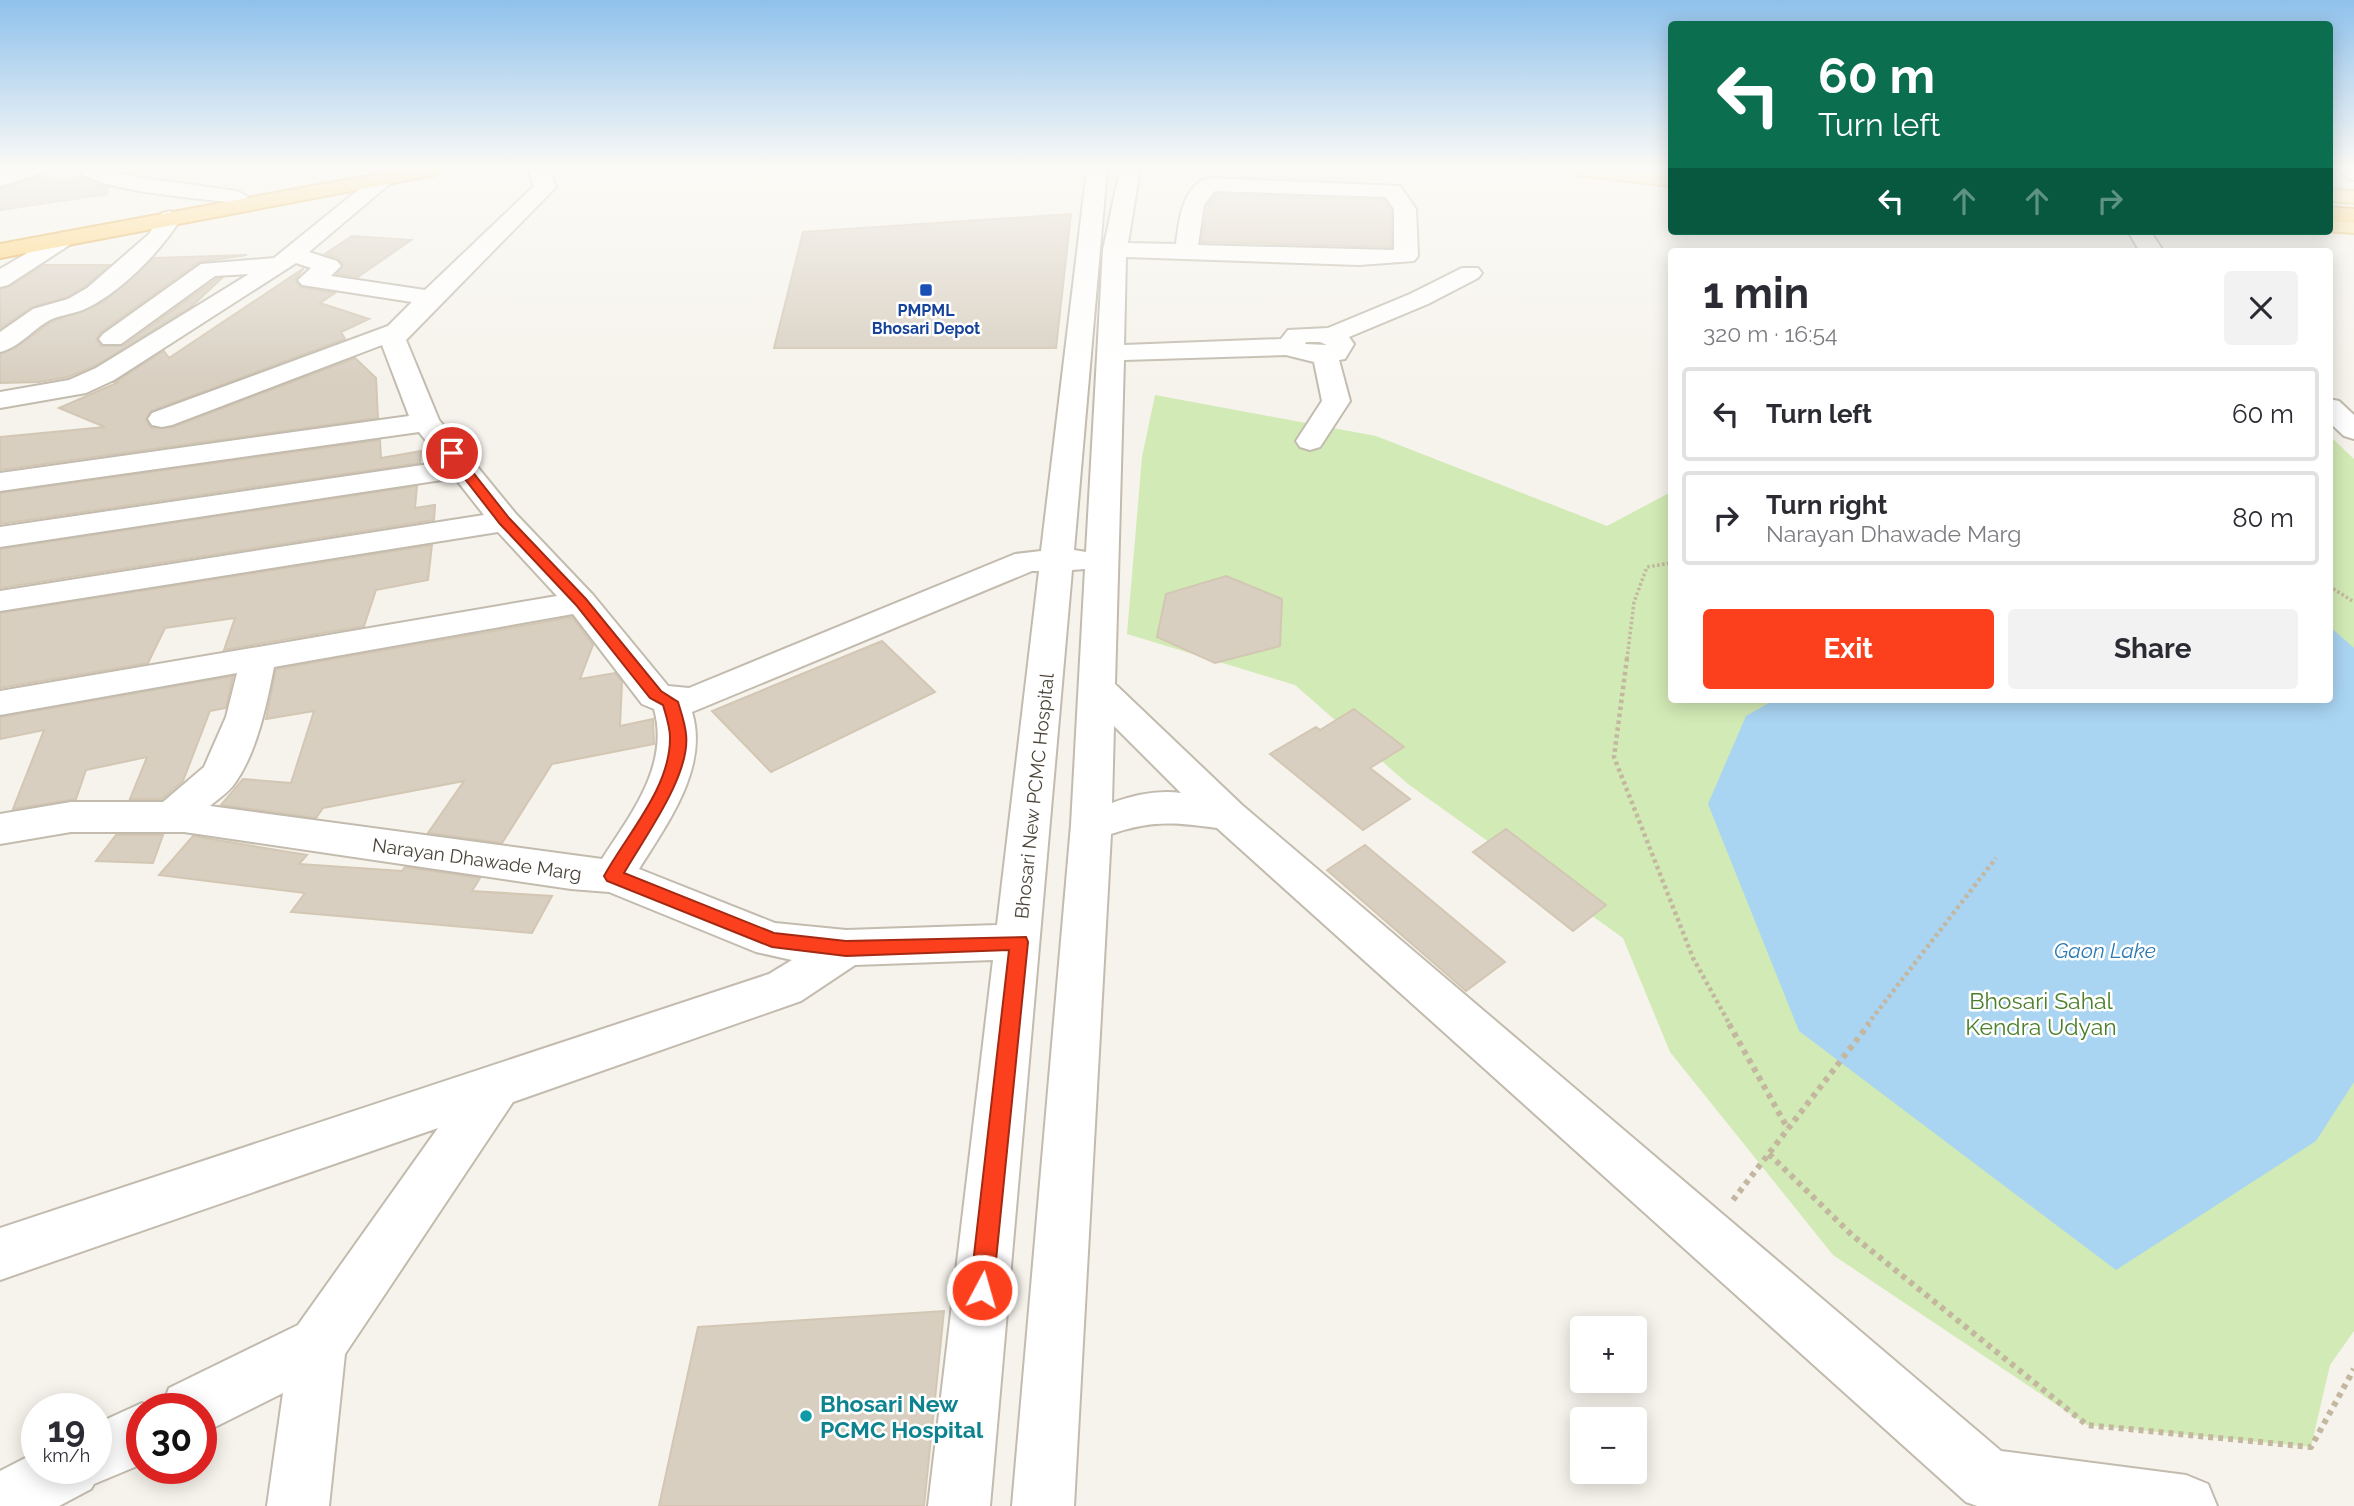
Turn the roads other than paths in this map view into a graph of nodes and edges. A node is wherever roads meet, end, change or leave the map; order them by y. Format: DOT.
graph roads {
  1 [pos="62,239"];
  2 [pos="63,239"];
  3 [pos="157,239"];
  4 [pos="310,239"];
  5 [pos="492,239"];
  6 [pos="1090,239"];
  7 [pos="1117,239"];
  8 [pos="1188,239"];
  9 [pos="1406,239"];
  10 [pos="1115,250"];
  11 [pos="0,251"];
  12 [pos="1186,251"];
  13 [pos="286,260"];
  14 [pos="1470,273"];
  15 [pos="0,280"];
  16 [pos="432,298"];
  17 [pos="397,331"];
  18 [pos="0,344"];
  19 [pos="1329,345"];
  20 [pos="1111,353"];
  21 [pos="56,376"];
  22 [pos="2354,398"];
  23 [pos="0,400"];
  24 [pos="2333,400"];
  25 [pos="2333,411"];
  26 [pos="162,419"];
  27 [pos="426,422"];
  28 [pos="2354,430"];
  29 [pos="1310,441"];
  30 [pos="464,468"];
  31 [pos="0,482"];
  32 [pos="505,521"];
  33 [pos="0,537"];
  34 [pos="1104,560"];
  35 [pos="1057,561"];
  36 [pos="0,601"];
  37 [pos="581,602"];
  38 [pos="258,658"];
  39 [pos="670,702"];
  40 [pos="0,703"];
  41 [pos="1096,706"];
  42 [pos="1041,725"];
  43 [pos="1033,800"];
  44 [pos="1092,813"];
  45 [pos="1228,815"];
  46 [pos="172,817"];
  47 [pos="0,829"];
  48 [pos="613,876"];
  49 [pos="1019,942"];
  50 [pos="846,948"];
  51 [pos="496,1086"];
  52 [pos="0,1254"];
  53 [pos="318,1345"];
  54 [pos="217,1396"];
  55 [pos="38,1484"];
  56 [pos="0,1503"];
  57 [pos="298,1506"];
  58 [pos="959,1506"];
  59 [pos="1043,1506"];
  60 [pos="2186,1506"];
  1 -- 11 [label="highway"];
  2 -- 15 [label="street"];
  3 -- 18 [label="street"];
  4 -- 13 [label="street"];
  5 -- 16 [label="street"];
  6 -- 35 [label="street, Bhosari New PCMC Hospital"];
  7 -- 10 [label="street"];
  8 -- 12 [label="street"];
  9 -- 12 [label="street"];
  10 -- 12 [label="street"];
  10 -- 20 [label="street"];
  13 -- 16 [label="street"];
  13 -- 21 [label="street"];
  13 -- 23 [label="street"];
  14 -- 19 [label="street"];
  16 -- 17 [label="street"];
  17 -- 26 [label="street"];
  17 -- 27 [label="street"];
  19 -- 20 [label="street"];
  19 -- 29 [label="street"];
  20 -- 34 [label="street"];
  22 -- 24 [label="street"];
  25 -- 28 [label="street"];
  27 -- 30 [label="street"];
  27 -- 31 [label="street"];
  30 -- 32 [label="street"];
  30 -- 33 [label="street"];
  32 -- 36 [label="street"];
  32 -- 37 [label="street"];
  34 -- 35 [label="street"];
  34 -- 41 [label="street"];
  35 -- 39 [label="street"];
  35 -- 42 [label="street, Bhosari New PCMC Hospital"];
  37 -- 38 [label="street"];
  37 -- 39 [label="street"];
  38 -- 40 [label="street"];
  38 -- 46 [label="street"];
  39 -- 48 [label="street"];
  41 -- 42 [label="street"];
  41 -- 44 [label="street"];
  41 -- 45 [label="street"];
  42 -- 43 [label="street, Bhosari New PCMC Hospital"];
  43 -- 44 [label="street"];
  43 -- 49 [label="street, Bhosari New PCMC Hospital"];
  44 -- 45 [label="street"];
  44 -- 59 [label="street"];
  45 -- 60 [label="street"];
  46 -- 47 [label="street, Narayan Dhawade Marg"];
  46 -- 48 [label="street, Narayan Dhawade Marg"];
  48 -- 50 [label="street, Narayan Dhawade Marg"];
  49 -- 50 [label="street, Narayan Dhawade Marg"];
  49 -- 58 [label="street, Bhosari New PCMC Hospital"];
  50 -- 51 [label="street"];
  51 -- 52 [label="street"];
  51 -- 53 [label="street"];
  53 -- 54 [label="street"];
  53 -- 57 [label="street"];
  55 -- 56 [label="street"];
}
